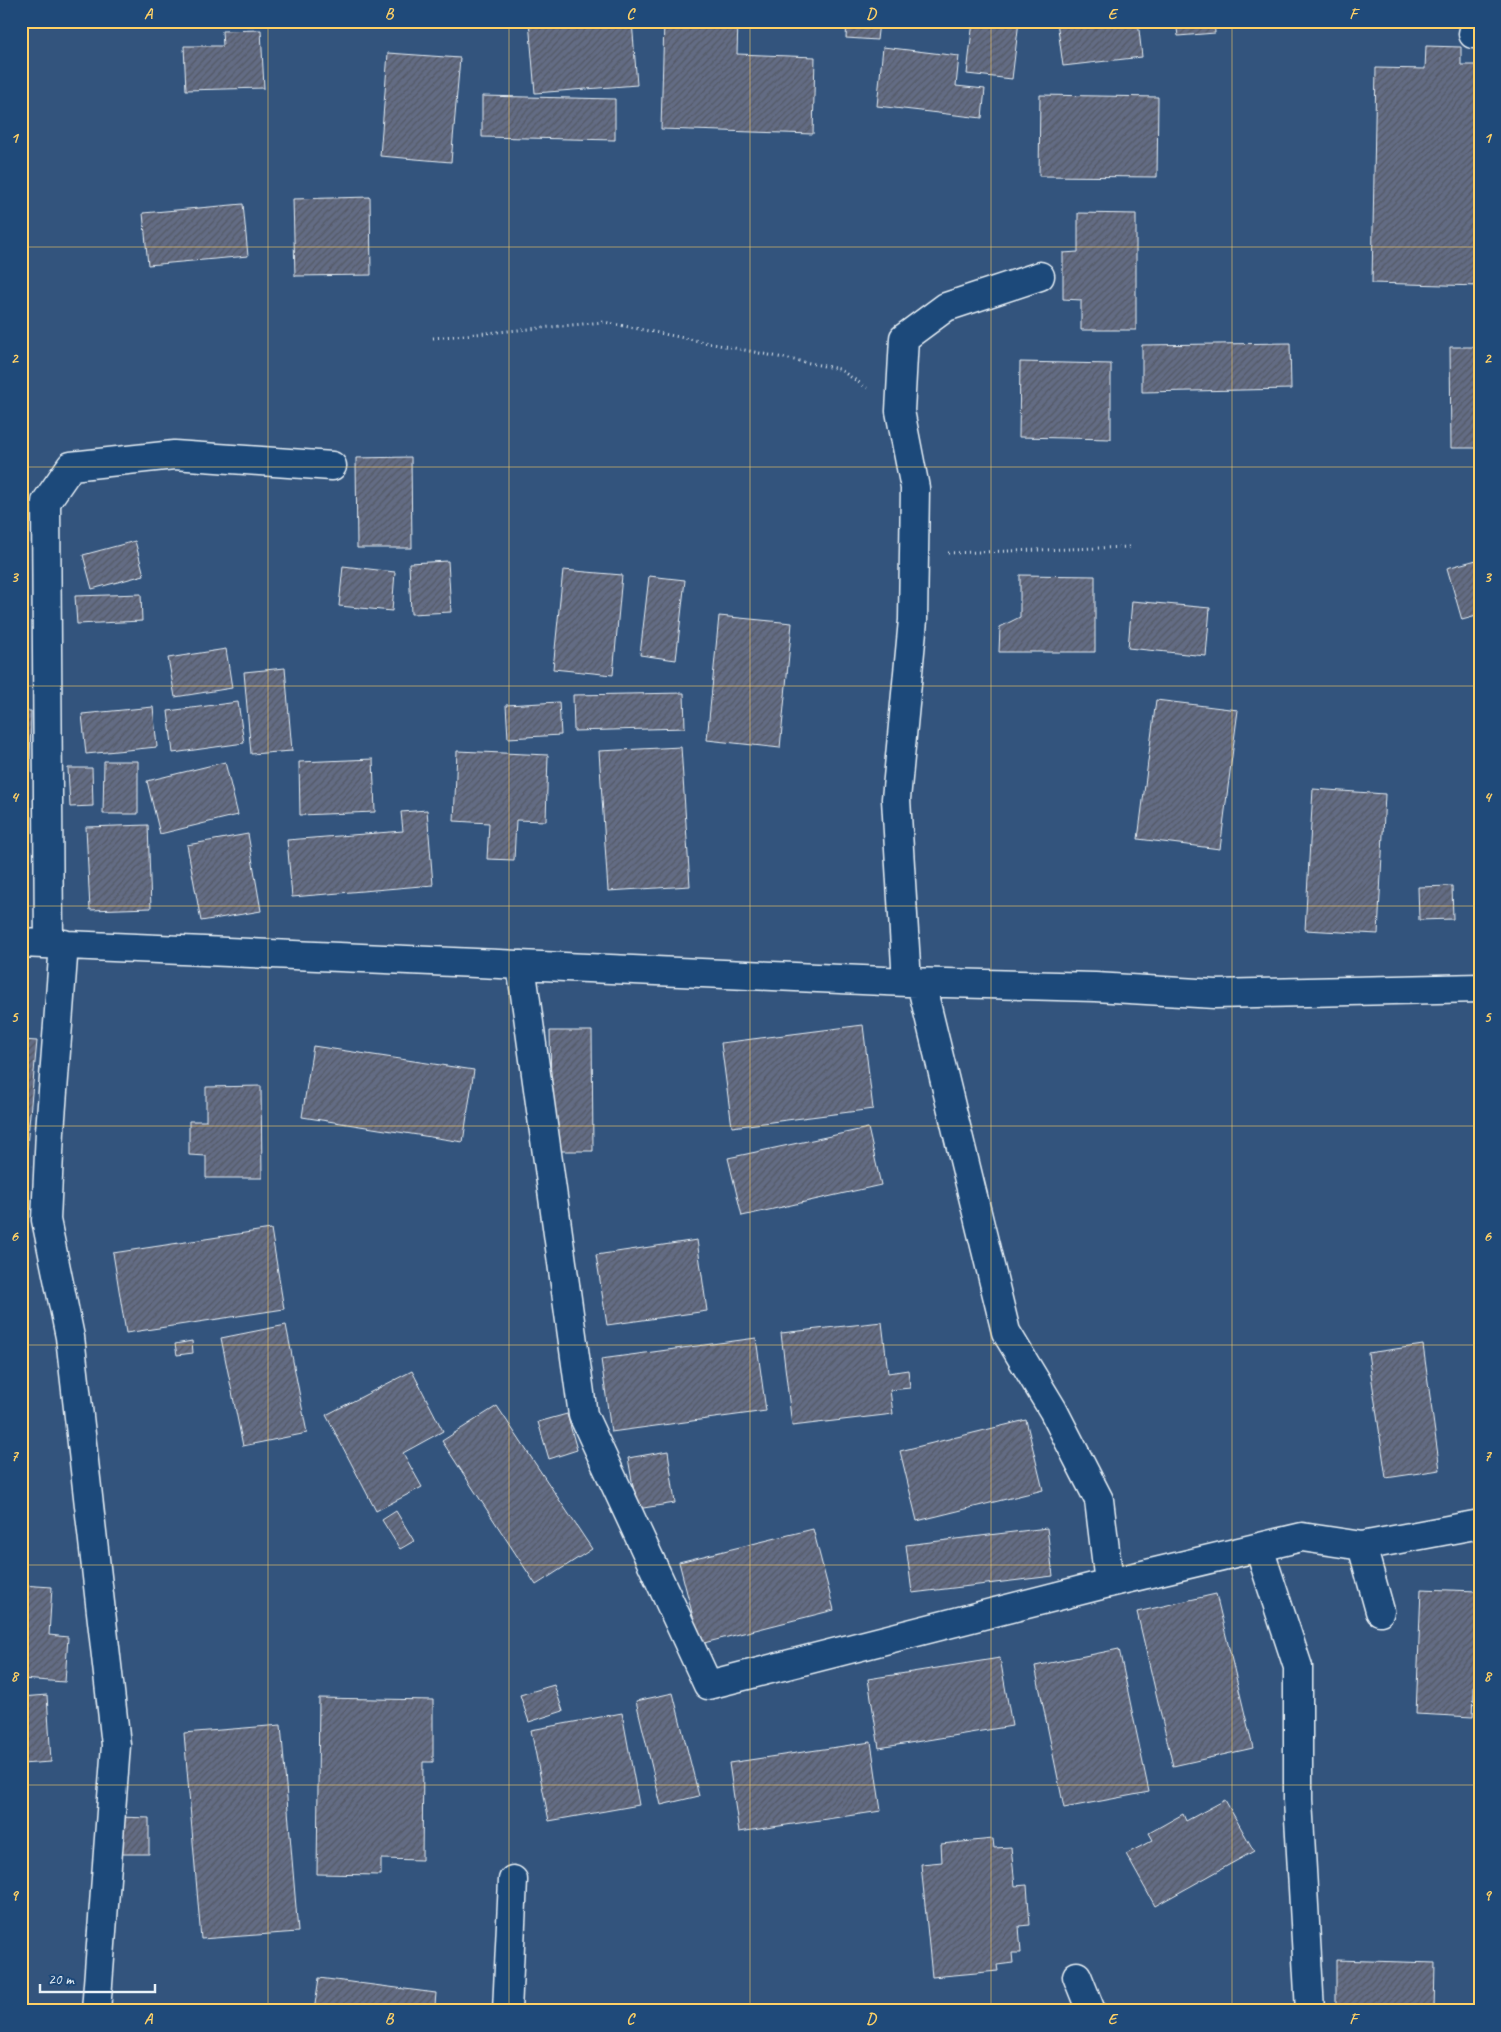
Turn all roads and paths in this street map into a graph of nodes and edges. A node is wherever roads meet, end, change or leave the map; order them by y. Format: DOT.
graph roads {
  1 [pos="1040,276"];
  2 [pos="432,338"];
  3 [pos="900,412"];
  4 [pos="332,466"];
  5 [pos="1128,547"];
  6 [pos="914,554"];
  7 [pos="21,942"];
  8 [pos="57,944"];
  9 [pos="522,965"];
  10 [pos="914,983"];
  11 [pos="1480,988"];
  12 [pos="1480,1524"];
  13 [pos="1362,1546"];
  14 [pos="1259,1548"];
  15 [pos="1109,1583"];
  16 [pos="1380,1611"];
  17 [pos="513,1880"];
  18 [pos="1077,1976"];
  19 [pos="96,2011"];
  20 [pos="507,2011"];
  21 [pos="1091,2011"];
  22 [pos="1310,2011"];
  1 -- 3 [label="street"];
  2 -- 3 [label="path"];
  3 -- 6 [label="street"];
  4 -- 8 [label="street"];
  5 -- 6 [label="path"];
  6 -- 10 [label="street"];
  7 -- 8 [label="street"];
  8 -- 9 [label="street"];
  8 -- 19 [label="street"];
  9 -- 10 [label="street"];
  9 -- 15 [label="street"];
  10 -- 11 [label="street"];
  10 -- 15 [label="street"];
  12 -- 13 [label="street"];
  13 -- 14 [label="street"];
  13 -- 16 [label="street"];
  14 -- 15 [label="street"];
  14 -- 22 [label="street"];
  17 -- 20 [label="street"];
  18 -- 21 [label="street"];
}
